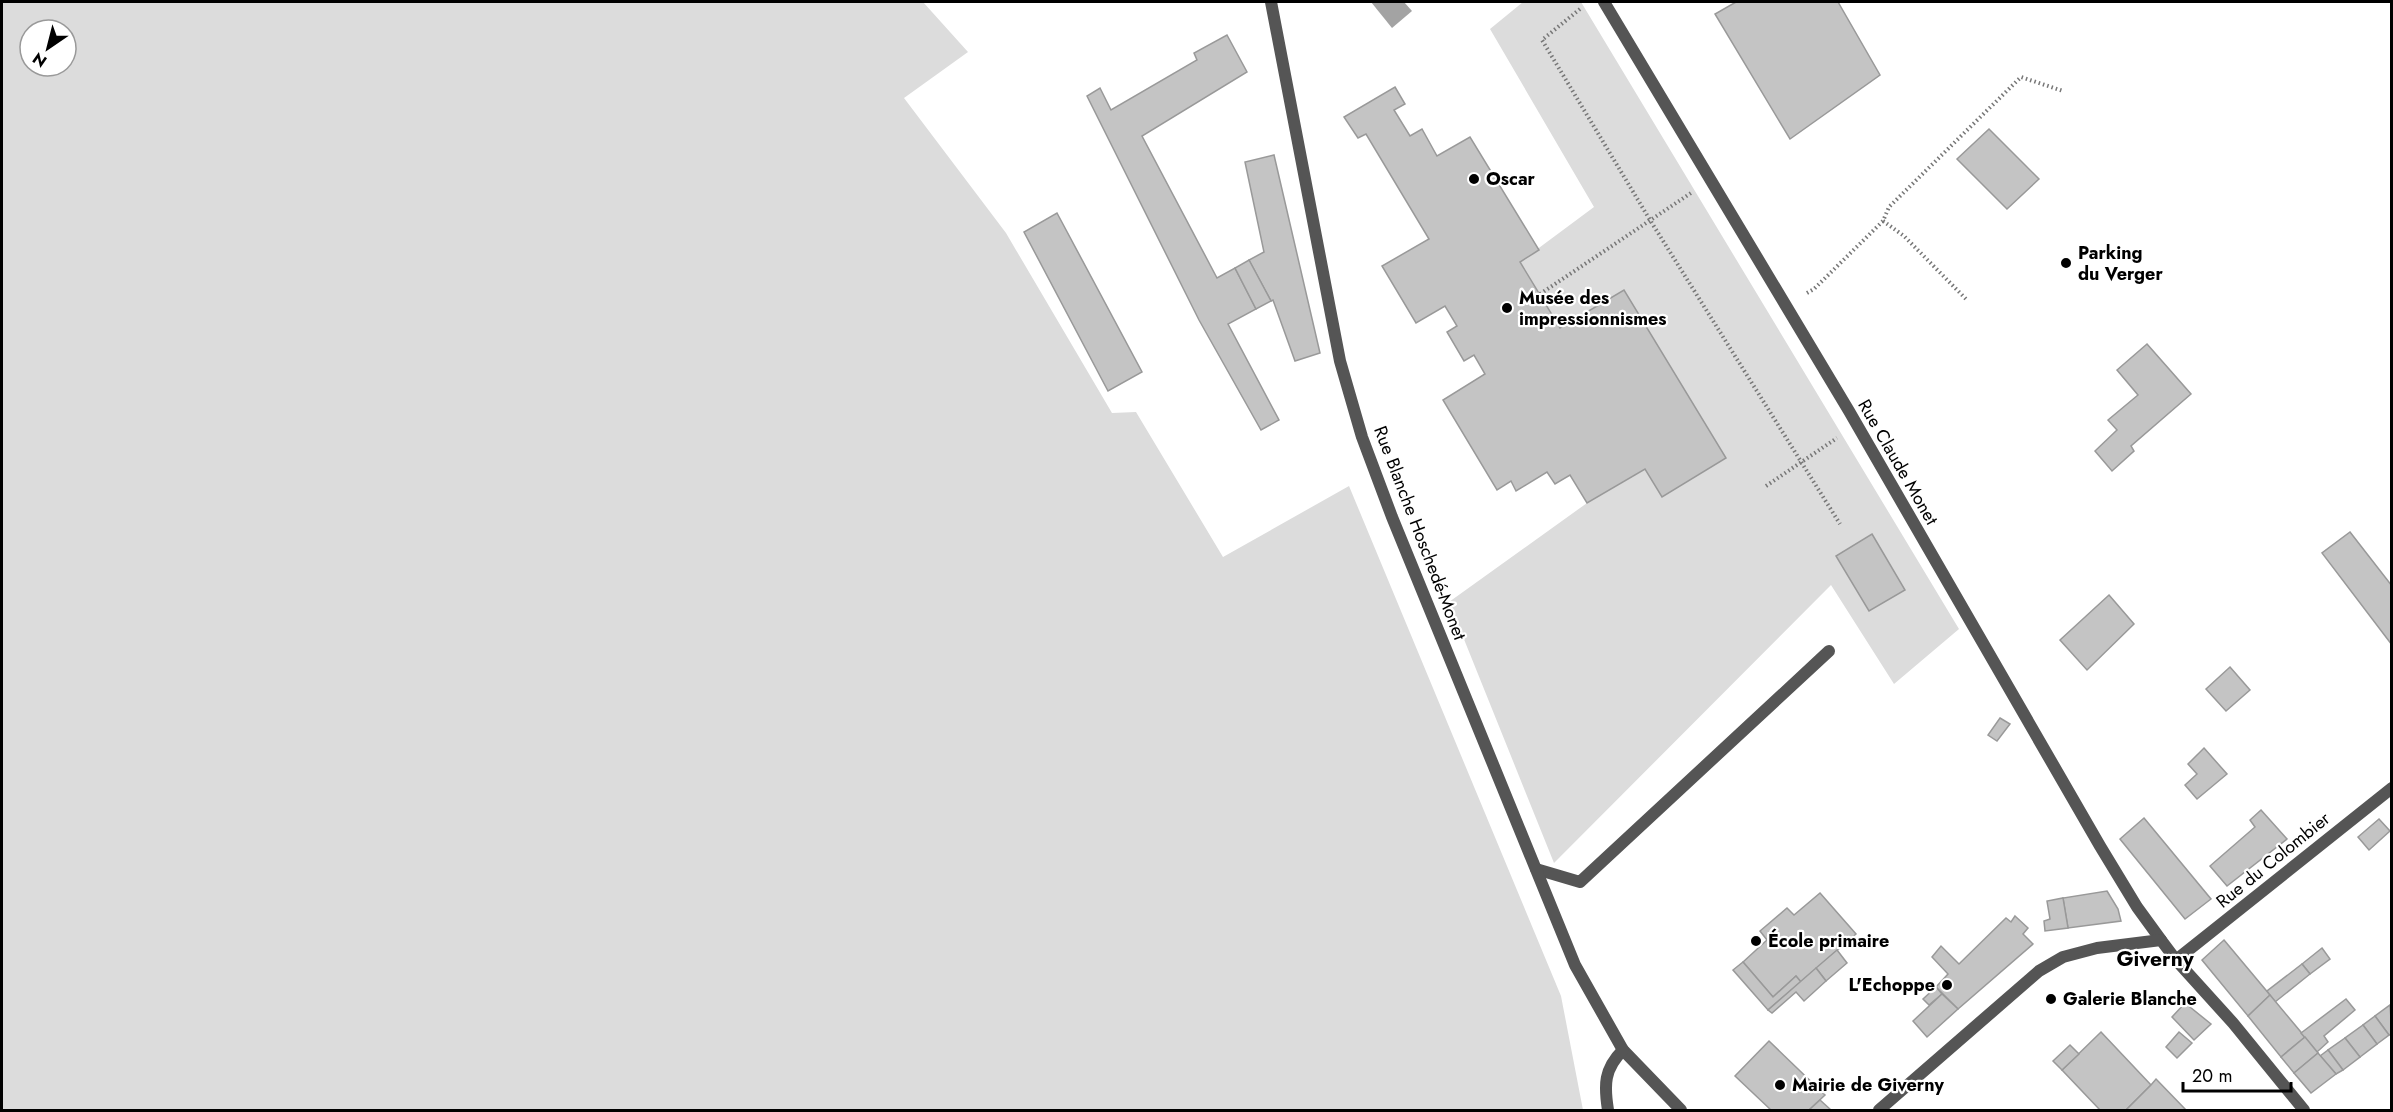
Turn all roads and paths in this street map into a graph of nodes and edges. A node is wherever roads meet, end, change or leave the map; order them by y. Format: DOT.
graph roads {
  1 [pos="1271,2"];
  2 [pos="1604,2"];
  3 [pos="1582,8"];
  4 [pos="2063,91"];
  5 [pos="1710,180"];
  6 [pos="1650,220"];
  7 [pos="1883,221"];
  8 [pos="1540,294"];
  9 [pos="1966,299"];
  10 [pos="1785,306"];
  11 [pos="1856,425"];
  12 [pos="1801,461"];
  13 [pos="1766,486"];
  14 [pos="1840,524"];
  15 [pos="1829,651"];
  16 [pos="2391,788"];
  17 [pos="1536,869"];
  18 [pos="2161,940"];
  19 [pos="2176,960"];
  20 [pos="1623,1050"];
  21 [pos="1608,1110"];
  22 [pos="1681,1110"];
  23 [pos="1880,1110"];
  24 [pos="2304,1110"];
  1 -- 17 [label="street, Rue Blanche Hoschedé-Monet"];
  2 -- 5 [label="street, Rue Claude Monet"];
  3 -- 6 [label="path"];
  4 -- 7 [label="path"];
  5 -- 6 [label="path"];
  5 -- 10 [label="street, Rue Claude Monet"];
  6 -- 8 [label="path"];
  6 -- 12 [label="path"];
  7 -- 9 [label="path"];
  7 -- 10 [label="path"];
  10 -- 11 [label="street, Rue Claude Monet"];
  11 -- 12 [label="path"];
  11 -- 18 [label="street, Rue Claude Monet"];
  12 -- 13 [label="path"];
  12 -- 14 [label="path"];
  15 -- 17 [label="street"];
  16 -- 19 [label="street, Rue du Colombier"];
  17 -- 20 [label="street, Rue Blanche Hoschedé-Monet"];
  18 -- 19 [label="street, Rue Claude Monet"];
  18 -- 23 [label="street"];
  19 -- 24 [label="street"];
  20 -- 21 [label="street"];
  20 -- 22 [label="street, Rue Blanche Hoschedé-Monet"];
}
